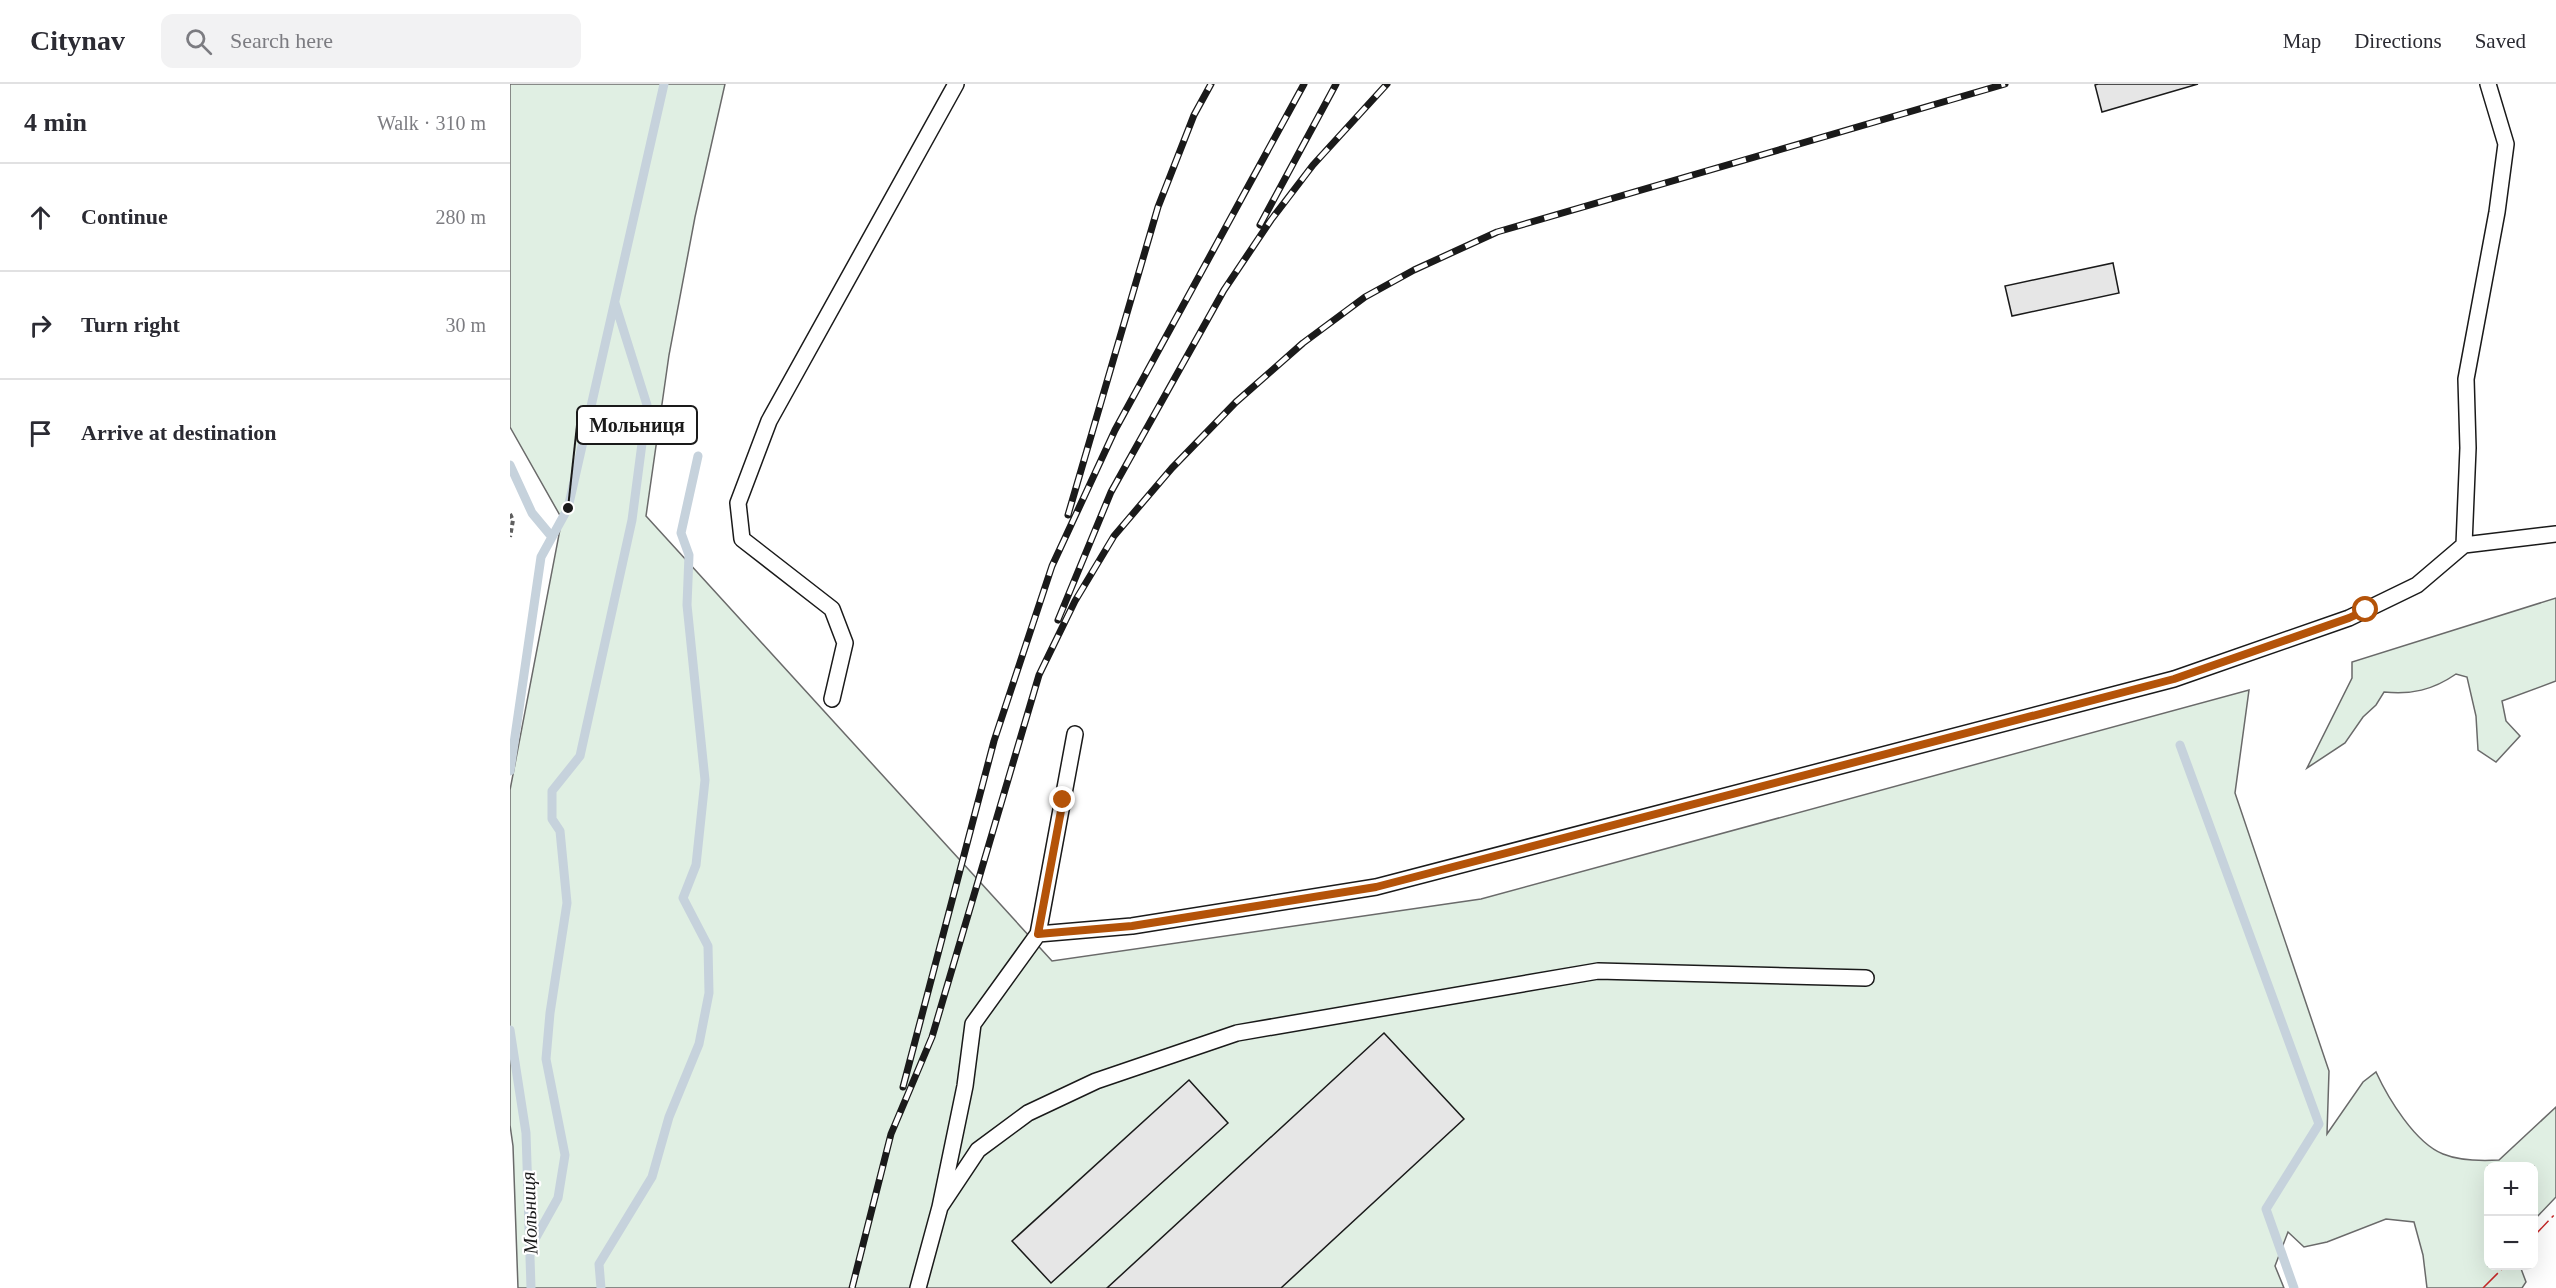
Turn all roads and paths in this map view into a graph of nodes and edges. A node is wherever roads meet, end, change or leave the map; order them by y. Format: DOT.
graph roads {
  1 [pos="956,84"];
  2 [pos="2488,84"];
  3 [pos="510,514"];
  4 [pos="2556,534"];
  5 [pos="510,537"];
  6 [pos="2464,545"];
  7 [pos="832,699"];
  8 [pos="1075,734"];
  9 [pos="1038,934"];
  10 [pos="1866,978"];
  11 [pos="940,1207"];
  12 [pos="918,1288"];
  1 -- 7 [label="lane"];
  2 -- 6 [label="lane"];
  3 -- 5 [label="path"];
  4 -- 6 [label="lane"];
  6 -- 9 [label="lane"];
  8 -- 9 [label="lane"];
  9 -- 11 [label="lane"];
  10 -- 11 [label="lane"];
  11 -- 12 [label="lane"];
}
